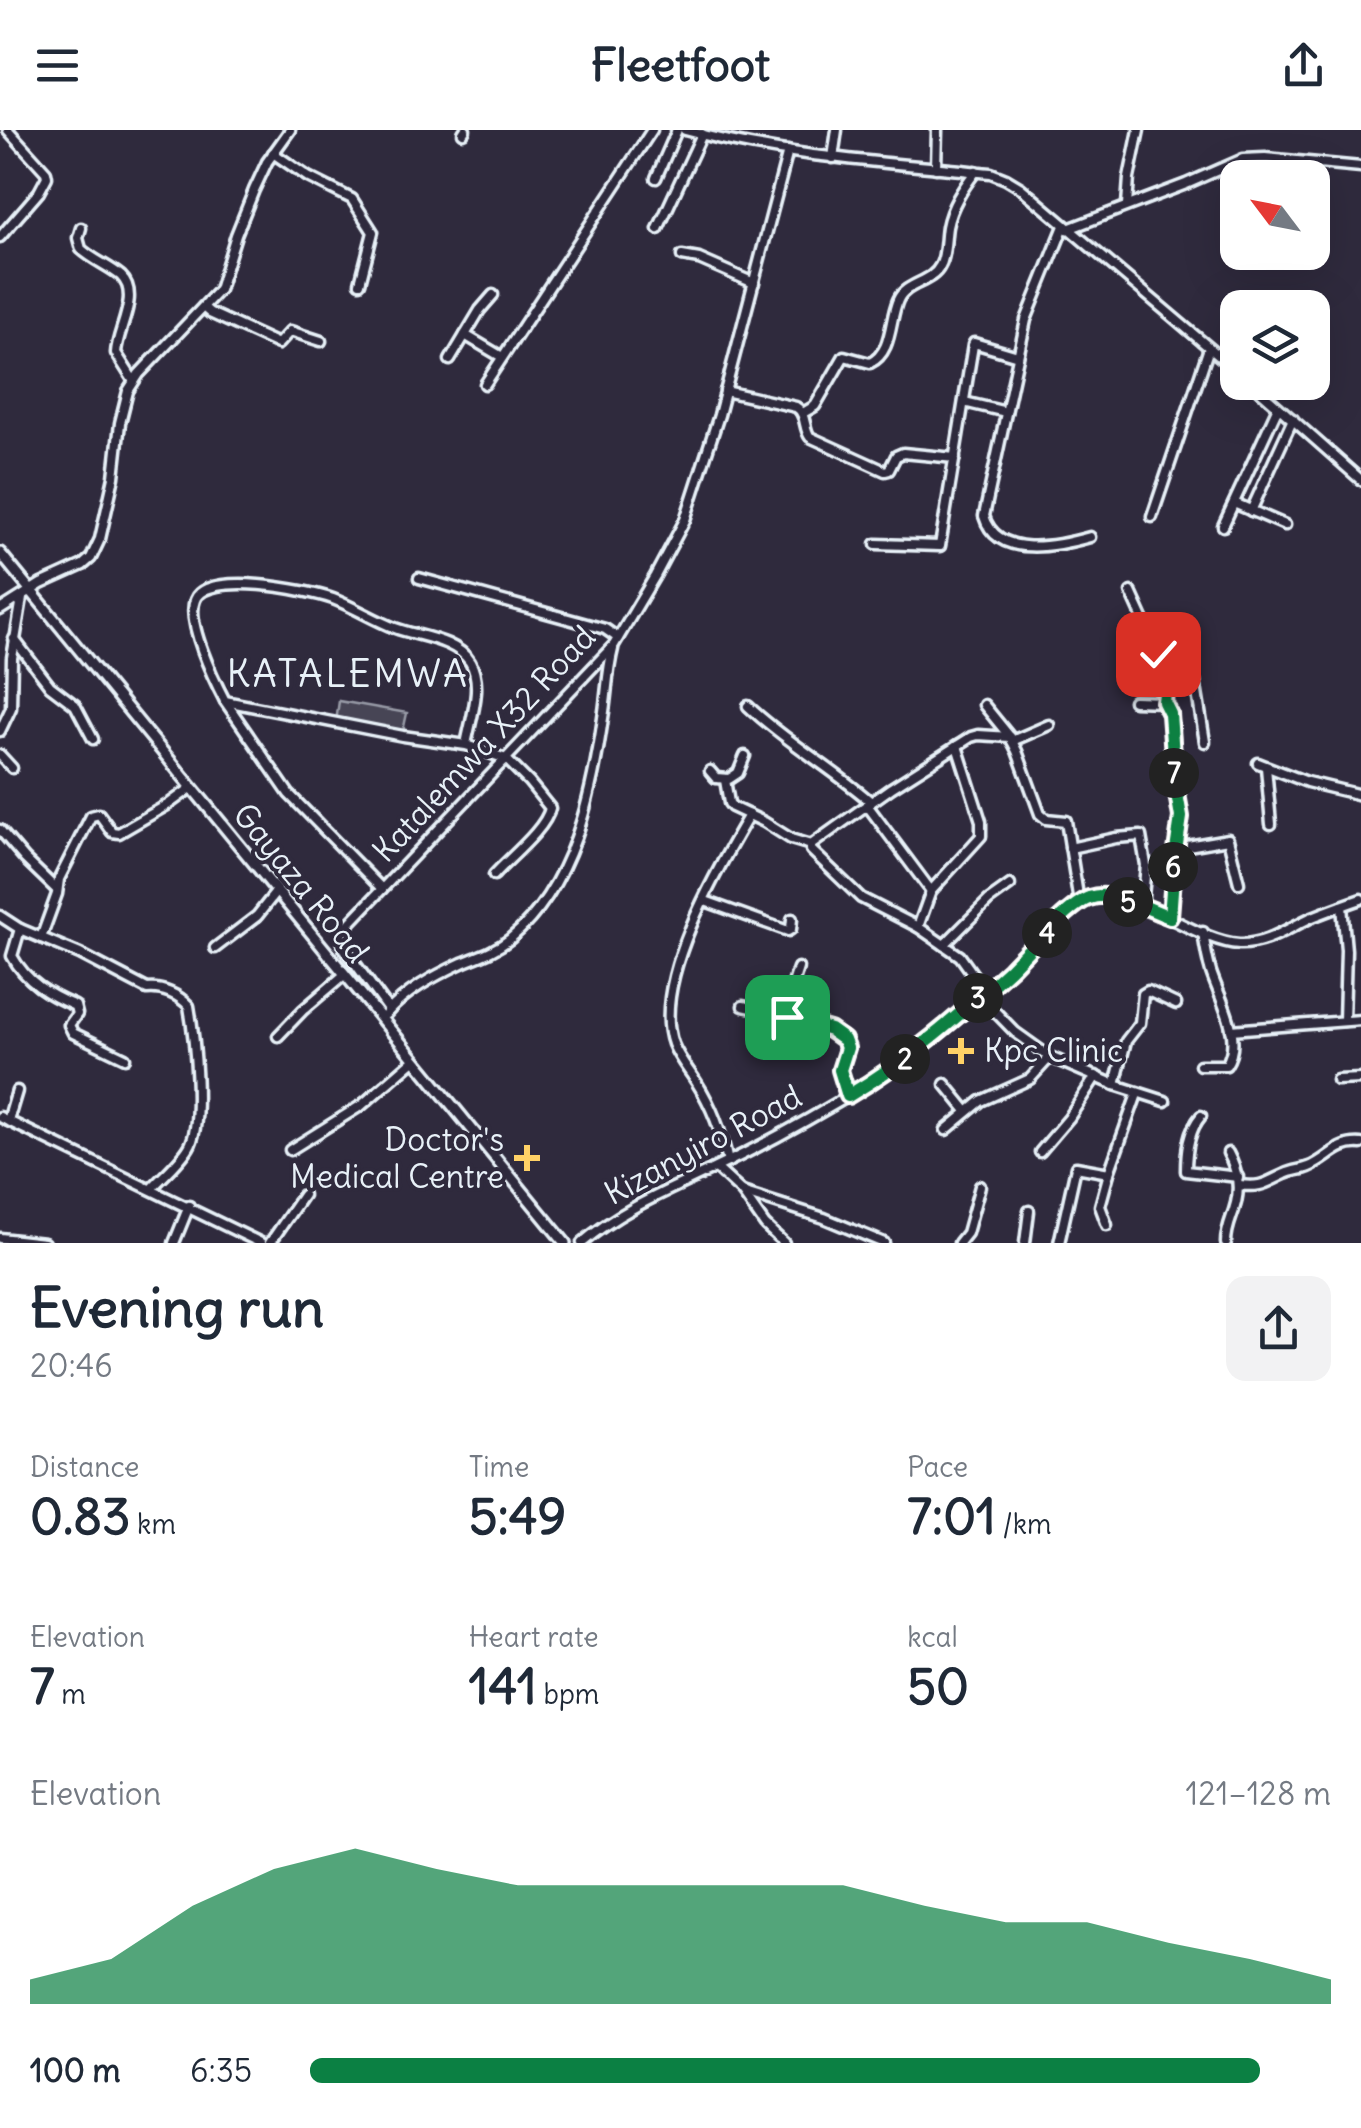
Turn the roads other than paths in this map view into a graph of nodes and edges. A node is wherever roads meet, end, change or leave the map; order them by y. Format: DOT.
graph roads {
  1 [pos="8,130"];
  2 [pos="290,130"];
  3 [pos="652,130"];
  4 [pos="677,130"];
  5 [pos="685,130"];
  6 [pos="837,130"];
  7 [pos="937,130"];
  8 [pos="1140,130"];
  9 [pos="702,134"];
  10 [pos="788,151"];
  11 [pos="273,153"];
  12 [pos="834,158"];
  13 [pos="1361,167"];
  14 [pos="936,168"];
  15 [pos="976,172"];
  16 [pos="656,178"];
  17 [pos="1127,205"];
  18 [pos="1066,227"];
  19 [pos="81,228"];
  20 [pos="658,229"];
  21 [pos="0,237"];
  22 [pos="682,256"];
  23 [pos="360,283"];
  24 [pos="754,283"];
  25 [pos="493,295"];
  26 [pos="203,307"];
  27 [pos="465,335"];
  28 [pos="321,341"];
  29 [pos="1210,348"];
  30 [pos="1018,356"];
  31 [pos="502,357"];
  32 [pos="1220,357"];
  33 [pos="450,360"];
  34 [pos="133,380"];
  35 [pos="484,384"];
  36 [pos="726,391"];
  37 [pos="1270,400"];
  38 [pos="964,402"];
  39 [pos="1278,407"];
  40 [pos="1006,412"];
  41 [pos="802,413"];
  42 [pos="1293,419"];
  43 [pos="955,458"];
  44 [pos="1361,478"];
  45 [pos="1234,504"];
  46 [pos="1251,512"];
  47 [pos="1152,517"];
  48 [pos="1285,525"];
  49 [pos="1224,526"];
  50 [pos="1090,537"];
  51 [pos="876,544"];
  52 [pos="2,558"];
  53 [pos="420,578"];
  54 [pos="1131,592"];
  55 [pos="26,594"];
  56 [pos="0,610"];
  57 [pos="14,639"];
  58 [pos="616,641"];
  59 [pos="1166,685"];
  60 [pos="11,699"];
  61 [pos="225,701"];
  62 [pos="1134,701"];
  63 [pos="0,702"];
  64 [pos="1164,702"];
  65 [pos="984,705"];
  66 [pos="748,706"];
  67 [pos="1049,725"];
  68 [pos="0,732"];
  69 [pos="92,739"];
  70 [pos="1011,739"];
  71 [pos="1205,742"];
  72 [pos="466,745"];
  73 [pos="957,746"];
  74 [pos="0,754"];
  75 [pos="745,756"];
  76 [pos="506,759"];
  77 [pos="12,768"];
  78 [pos="710,770"];
  79 [pos="724,780"];
  80 [pos="191,788"];
  81 [pos="1361,795"];
  82 [pos="870,804"];
  83 [pos="749,815"];
  84 [pos="1272,824"];
  85 [pos="0,830"];
  86 [pos="811,846"];
  87 [pos="1070,848"];
  88 [pos="1176,848"];
  89 [pos="494,875"];
  90 [pos="1239,883"];
  91 [pos="1010,886"];
  92 [pos="382,888"];
  93 [pos="57,890"];
  94 [pos="931,891"];
  95 [pos="276,892"];
  96 [pos="704,900"];
  97 [pos="1361,900"];
  98 [pos="1079,902"];
  99 [pos="1342,906"];
  100 [pos="1142,907"];
  101 [pos="0,916"];
  102 [pos="1170,917"];
  103 [pos="792,919"];
  104 [pos="918,927"];
  105 [pos="20,929"];
  106 [pos="1203,932"];
  107 [pos="42,938"];
  108 [pos="944,945"];
  109 [pos="214,948"];
  110 [pos="798,968"];
  111 [pos="344,974"];
  112 [pos="983,993"];
  113 [pos="1176,1004"];
  114 [pos="743,1006"];
  115 [pos="389,1010"];
  116 [pos="787,1017"];
  117 [pos="381,1020"];
  118 [pos="1361,1020"];
  119 [pos="1344,1021"];
  120 [pos="1231,1030"];
  121 [pos="278,1036"];
  122 [pos="1050,1056"];
  123 [pos="126,1058"];
  124 [pos="414,1060"];
  125 [pos="1200,1064"];
  126 [pos="1096,1076"];
  127 [pos="1361,1078"];
  128 [pos="1337,1080"];
  129 [pos="945,1084"];
  130 [pos="1115,1085"];
  131 [pos="17,1091"];
  132 [pos="1137,1094"];
  133 [pos="848,1096"];
  134 [pos="1165,1101"];
  135 [pos="967,1110"];
  136 [pos="1201,1116"];
  137 [pos="4,1118"];
  138 [pos="946,1130"];
  139 [pos="1361,1144"];
  140 [pos="290,1150"];
  141 [pos="1040,1152"];
  142 [pos="1228,1153"];
  143 [pos="728,1162"];
  144 [pos="716,1168"];
  145 [pos="1109,1172"];
  146 [pos="1238,1181"];
  147 [pos="980,1186"];
  148 [pos="152,1188"];
  149 [pos="742,1192"];
  150 [pos="303,1195"];
  151 [pos="189,1206"];
  152 [pos="1030,1211"];
  153 [pos="1107,1225"];
  154 [pos="0,1238"];
  155 [pos="246,1239"];
  156 [pos="44,1243"];
  157 [pos="174,1243"];
  158 [pos="262,1243"];
  159 [pos="270,1243"];
  160 [pos="565,1243"];
  161 [pos="582,1243"];
  162 [pos="784,1243"];
  163 [pos="884,1243"];
  164 [pos="959,1243"];
  165 [pos="1025,1243"];
  166 [pos="1059,1243"];
  167 [pos="1226,1243"];
  1 -- 21 [label="street"];
  2 -- 11 [label="street"];
  3 -- 31 [label="street"];
  4 -- 16 [label="street"];
  5 -- 9 [label="street"];
  6 -- 12 [label="street"];
  7 -- 14 [label="street"];
  8 -- 17 [label="street"];
  9 -- 10 [label="street"];
  9 -- 20 [label="street"];
  10 -- 12 [label="street"];
  10 -- 24 [label="street, Katalemwa X32 Road"];
  11 -- 23 [label="street"];
  11 -- 26 [label="street"];
  12 -- 14 [label="street"];
  13 -- 17 [label="street"];
  14 -- 15 [label="street"];
  15 -- 18 [label="street"];
  15 -- 41 [label="street"];
  17 -- 18 [label="street"];
  18 -- 29 [label="street"];
  18 -- 30 [label="street"];
  19 -- 34 [label="street"];
  22 -- 24 [label="street"];
  24 -- 36 [label="street, Katalemwa X32 Road"];
  25 -- 27 [label="street"];
  26 -- 28 [label="street"];
  26 -- 34 [label="street"];
  27 -- 31 [label="street"];
  27 -- 33 [label="street"];
  29 -- 32 [label="street"];
  29 -- 47 [label="street"];
  30 -- 38 [label="street"];
  30 -- 40 [label="street"];
  31 -- 35 [label="street"];
  34 -- 55 [label="street"];
  36 -- 41 [label="street"];
  36 -- 58 [label="street, Katalemwa X32 Road"];
  37 -- 39 [label="street"];
  38 -- 40 [label="street"];
  38 -- 43 [label="street"];
  39 -- 42 [label="street"];
  39 -- 45 [label="street"];
  40 -- 50 [label="street"];
  41 -- 43 [label="street"];
  42 -- 44 [label="street"];
  42 -- 46 [label="street"];
  43 -- 51 [label="street"];
  45 -- 46 [label="street"];
  45 -- 49 [label="street"];
  46 -- 48 [label="street"];
  52 -- 55 [label="main road, Gayaza Road"];
  53 -- 58 [label="street"];
  54 -- 59 [label="street"];
  55 -- 56 [label="street"];
  55 -- 57 [label="street"];
  55 -- 80 [label="main road, Gayaza Road"];
  57 -- 60 [label="street"];
  57 -- 69 [label="street"];
  58 -- 76 [label="street, Katalemwa X32 Road"];
  58 -- 115 [label="street"];
  59 -- 64 [label="street"];
  59 -- 71 [label="street"];
  60 -- 63 [label="street"];
  60 -- 68 [label="street"];
  61 -- 72 [label="street"];
  61 -- 72 [label="street"];
  61 -- 92 [label="street"];
  62 -- 64 [label="street"];
  64 -- 88 [label="street"];
  65 -- 70 [label="street"];
  66 -- 82 [label="street"];
  67 -- 70 [label="street"];
  70 -- 73 [label="street"];
  70 -- 87 [label="street"];
  72 -- 76 [label="street"];
  73 -- 82 [label="street"];
  73 -- 94 [label="street"];
  74 -- 77 [label="street"];
  75 -- 79 [label="street"];
  76 -- 89 [label="street"];
  76 -- 92 [label="street, Katalemwa X32 Road"];
  78 -- 79 [label="street"];
  79 -- 83 [label="street"];
  80 -- 93 [label="street"];
  80 -- 95 [label="main road, Gayaza Road"];
  81 -- 84 [label="street"];
  82 -- 86 [label="street"];
  82 -- 94 [label="street"];
  83 -- 86 [label="street"];
  83 -- 96 [label="street"];
  85 -- 93 [label="street"];
  86 -- 104 [label="street"];
  87 -- 98 [label="street"];
  87 -- 100 [label="street"];
  88 -- 90 [label="street"];
  88 -- 102 [label="street"];
  91 -- 108 [label="street"];
  92 -- 115 [label="street, Katalemwa X32 Road"];
  93 -- 107 [label="street"];
  94 -- 104 [label="street"];
  95 -- 109 [label="street"];
  95 -- 111 [label="main road, Gayaza Road"];
  96 -- 103 [label="street"];
  96 -- 143 [label="street"];
  97 -- 99 [label="street"];
  98 -- 100 [label="street"];
  98 -- 112 [label="street, Kizanyiro Road"];
  99 -- 106 [label="street"];
  99 -- 119 [label="street"];
  100 -- 102 [label="street"];
  101 -- 105 [label="street"];
  102 -- 106 [label="street"];
  104 -- 108 [label="street"];
  105 -- 107 [label="street"];
  105 -- 123 [label="street"];
  106 -- 120 [label="street"];
  107 -- 148 [label="street"];
  108 -- 112 [label="street"];
  110 -- 116 [label="street"];
  111 -- 117 [label="main road, Gayaza Road"];
  111 -- 121 [label="street"];
  112 -- 122 [label="street"];
  112 -- 133 [label="street, Kizanyiro Road"];
  113 -- 130 [label="street"];
  114 -- 116 [label="street"];
  115 -- 117 [label="street"];
  116 -- 133 [label="street"];
  117 -- 124 [label="main road, Gayaza Road"];
  118 -- 119 [label="street"];
  119 -- 120 [label="street"];
  120 -- 125 [label="street"];
  122 -- 126 [label="street"];
  122 -- 135 [label="street"];
  124 -- 140 [label="street"];
  124 -- 160 [label="main road, Gayaza Road"];
  126 -- 130 [label="street"];
  126 -- 141 [label="street"];
  127 -- 128 [label="street"];
  129 -- 135 [label="street"];
  130 -- 132 [label="street"];
  131 -- 137 [label="street"];
  132 -- 134 [label="street"];
  132 -- 145 [label="street"];
  133 -- 143 [label="street, Kizanyiro Road"];
  135 -- 138 [label="street"];
  136 -- 146 [label="street"];
  137 -- 148 [label="street"];
  139 -- 146 [label="street"];
  142 -- 146 [label="street"];
  143 -- 144 [label="street, Kizanyiro Road"];
  144 -- 149 [label="street"];
  144 -- 161 [label="street, Kizanyiro Road"];
  145 -- 153 [label="street"];
  145 -- 166 [label="street"];
  146 -- 167 [label="street"];
  147 -- 164 [label="street"];
  148 -- 151 [label="street"];
  149 -- 162 [label="street"];
  149 -- 163 [label="street"];
  150 -- 159 [label="street"];
  151 -- 155 [label="street"];
  151 -- 157 [label="street"];
  152 -- 165 [label="street"];
  154 -- 156 [label="street"];
  155 -- 158 [label="street"];
}
